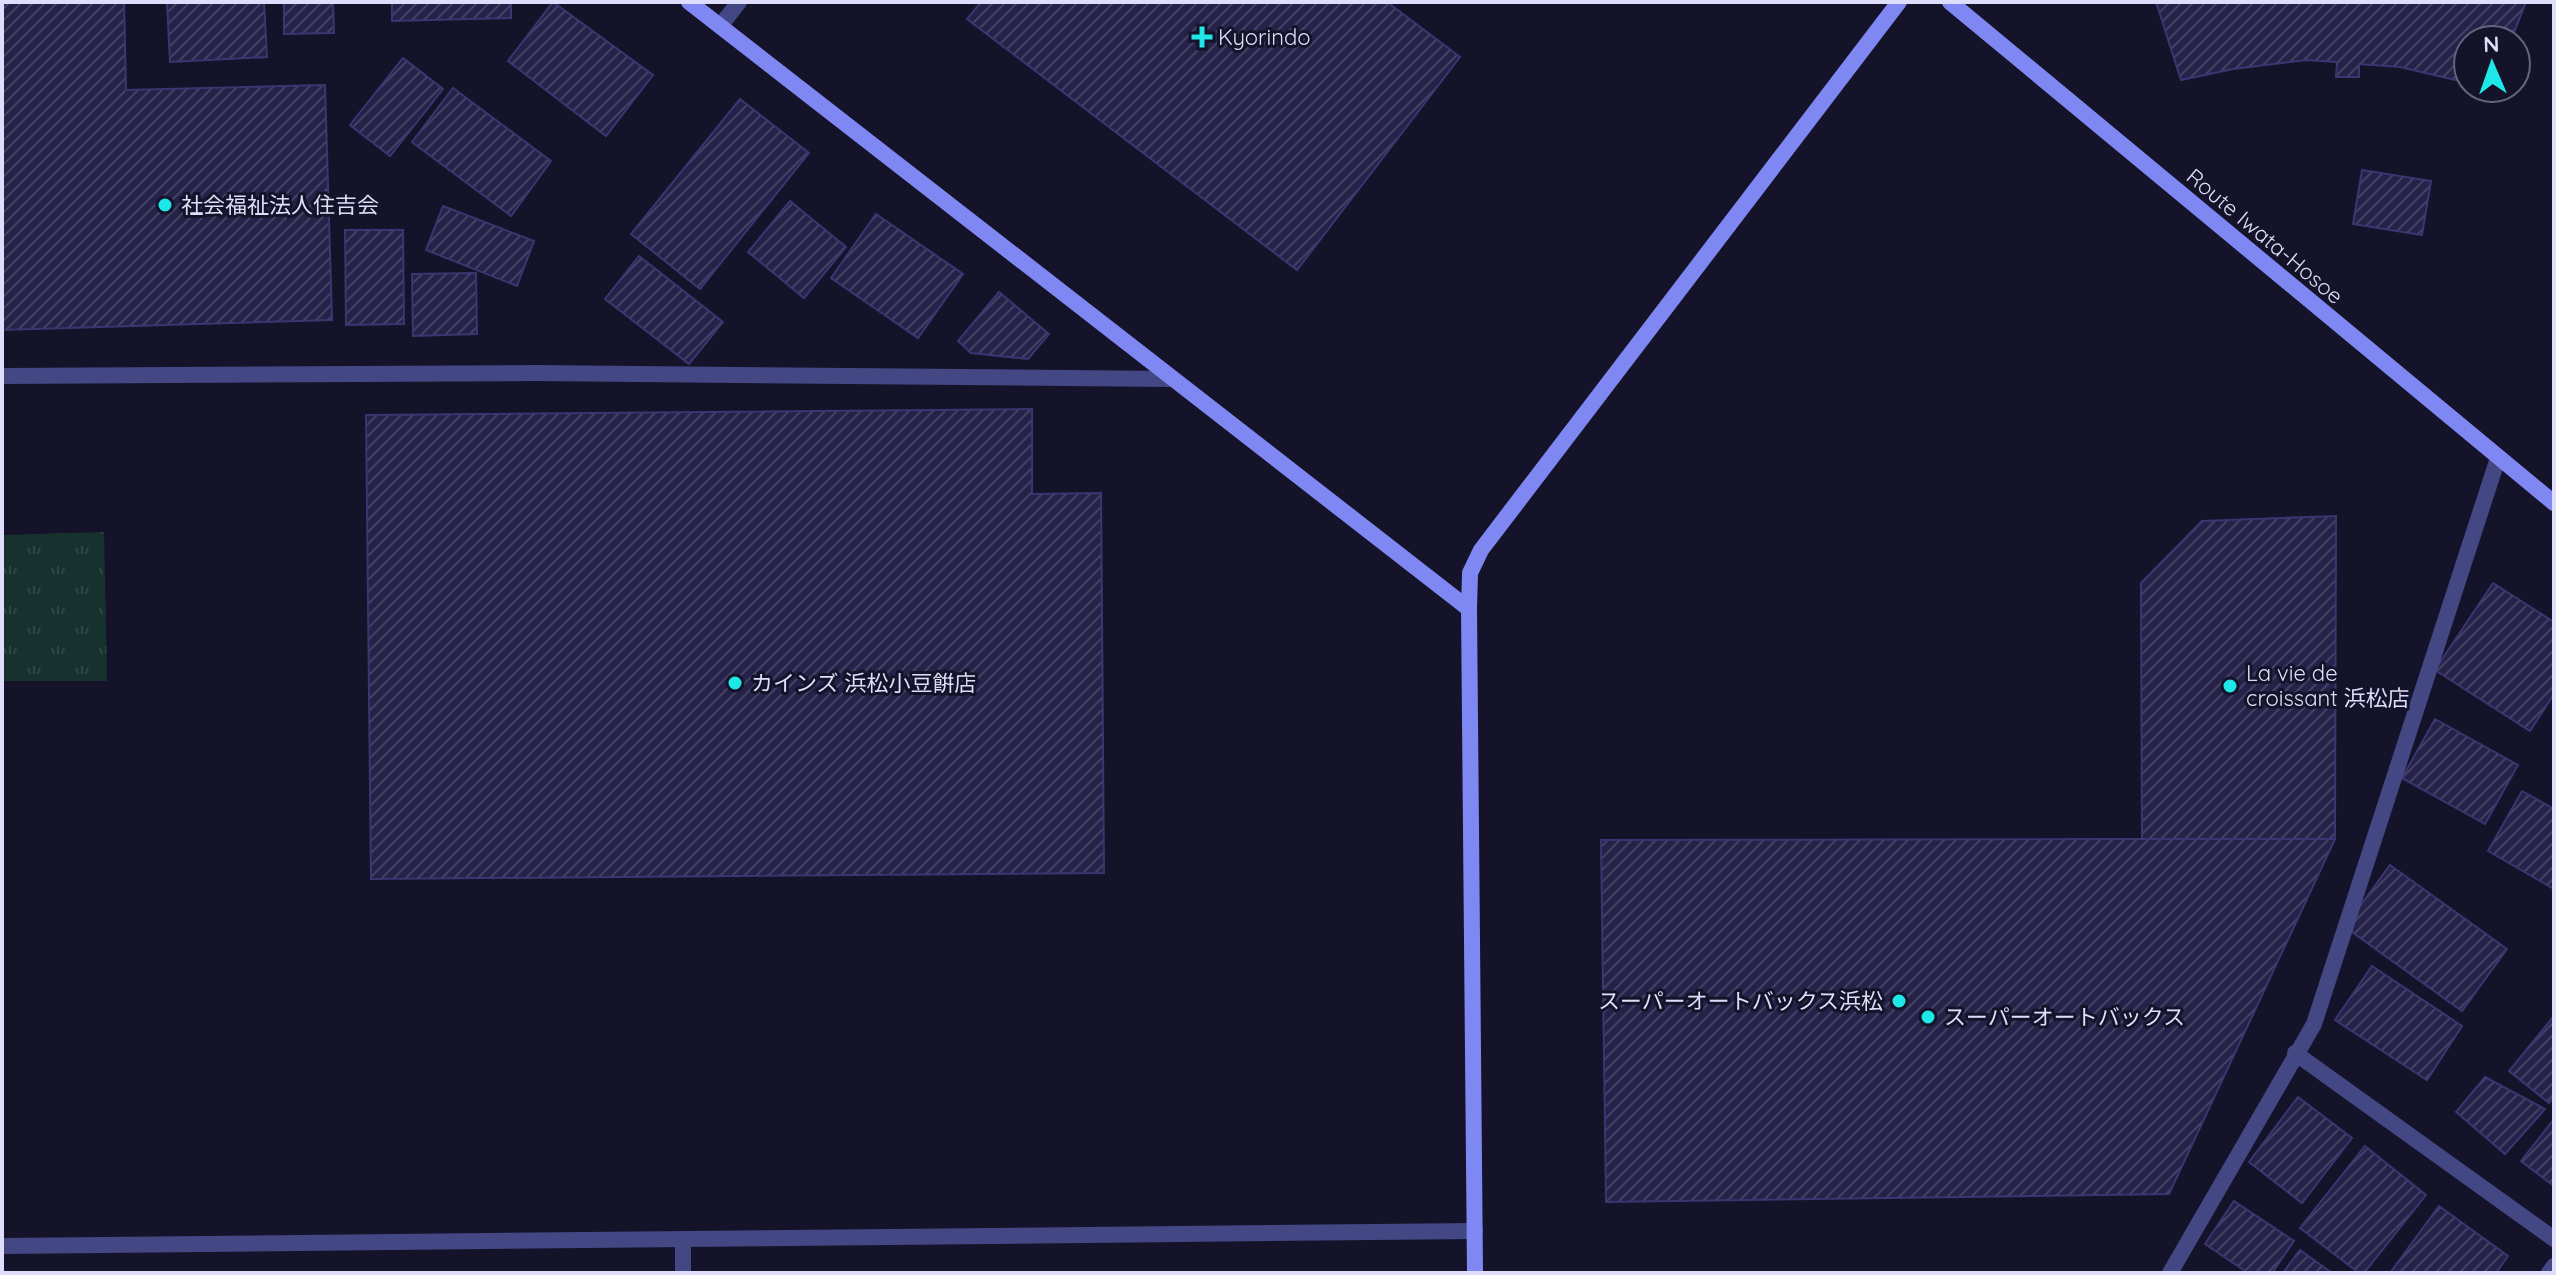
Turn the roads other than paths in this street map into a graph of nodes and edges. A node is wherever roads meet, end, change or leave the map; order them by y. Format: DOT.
graph roads {
  1 [pos="689,2"];
  2 [pos="739,2"];
  3 [pos="1899,2"];
  4 [pos="1950,2"];
  5 [pos="721,25"];
  6 [pos="2,376"];
  7 [pos="1169,379"];
  8 [pos="2498,458"];
  9 [pos="2554,503"];
  10 [pos="1469,609"];
  11 [pos="2295,1053"];
  12 [pos="1475,1231"];
  13 [pos="2554,1239"];
  14 [pos="683,1240"];
  15 [pos="2,1246"];
  16 [pos="2554,1266"];
  17 [pos="683,1273"];
  18 [pos="1475,1273"];
  19 [pos="2170,1273"];
  20 [pos="2549,1273"];
  1 -- 5 [label="street"];
  2 -- 5 [label="street"];
  3 -- 10 [label="street"];
  4 -- 8 [label="street, Route Iwata-Hosoe"];
  5 -- 7 [label="street"];
  6 -- 7 [label="street"];
  7 -- 10 [label="street"];
  8 -- 9 [label="street, Route Iwata-Hosoe"];
  8 -- 11 [label="street"];
  10 -- 12 [label="street"];
  11 -- 13 [label="street"];
  11 -- 19 [label="street"];
  12 -- 14 [label="street"];
  12 -- 18 [label="street"];
  14 -- 15 [label="street"];
  14 -- 17 [label="street"];
  16 -- 20 [label="street"];
}
